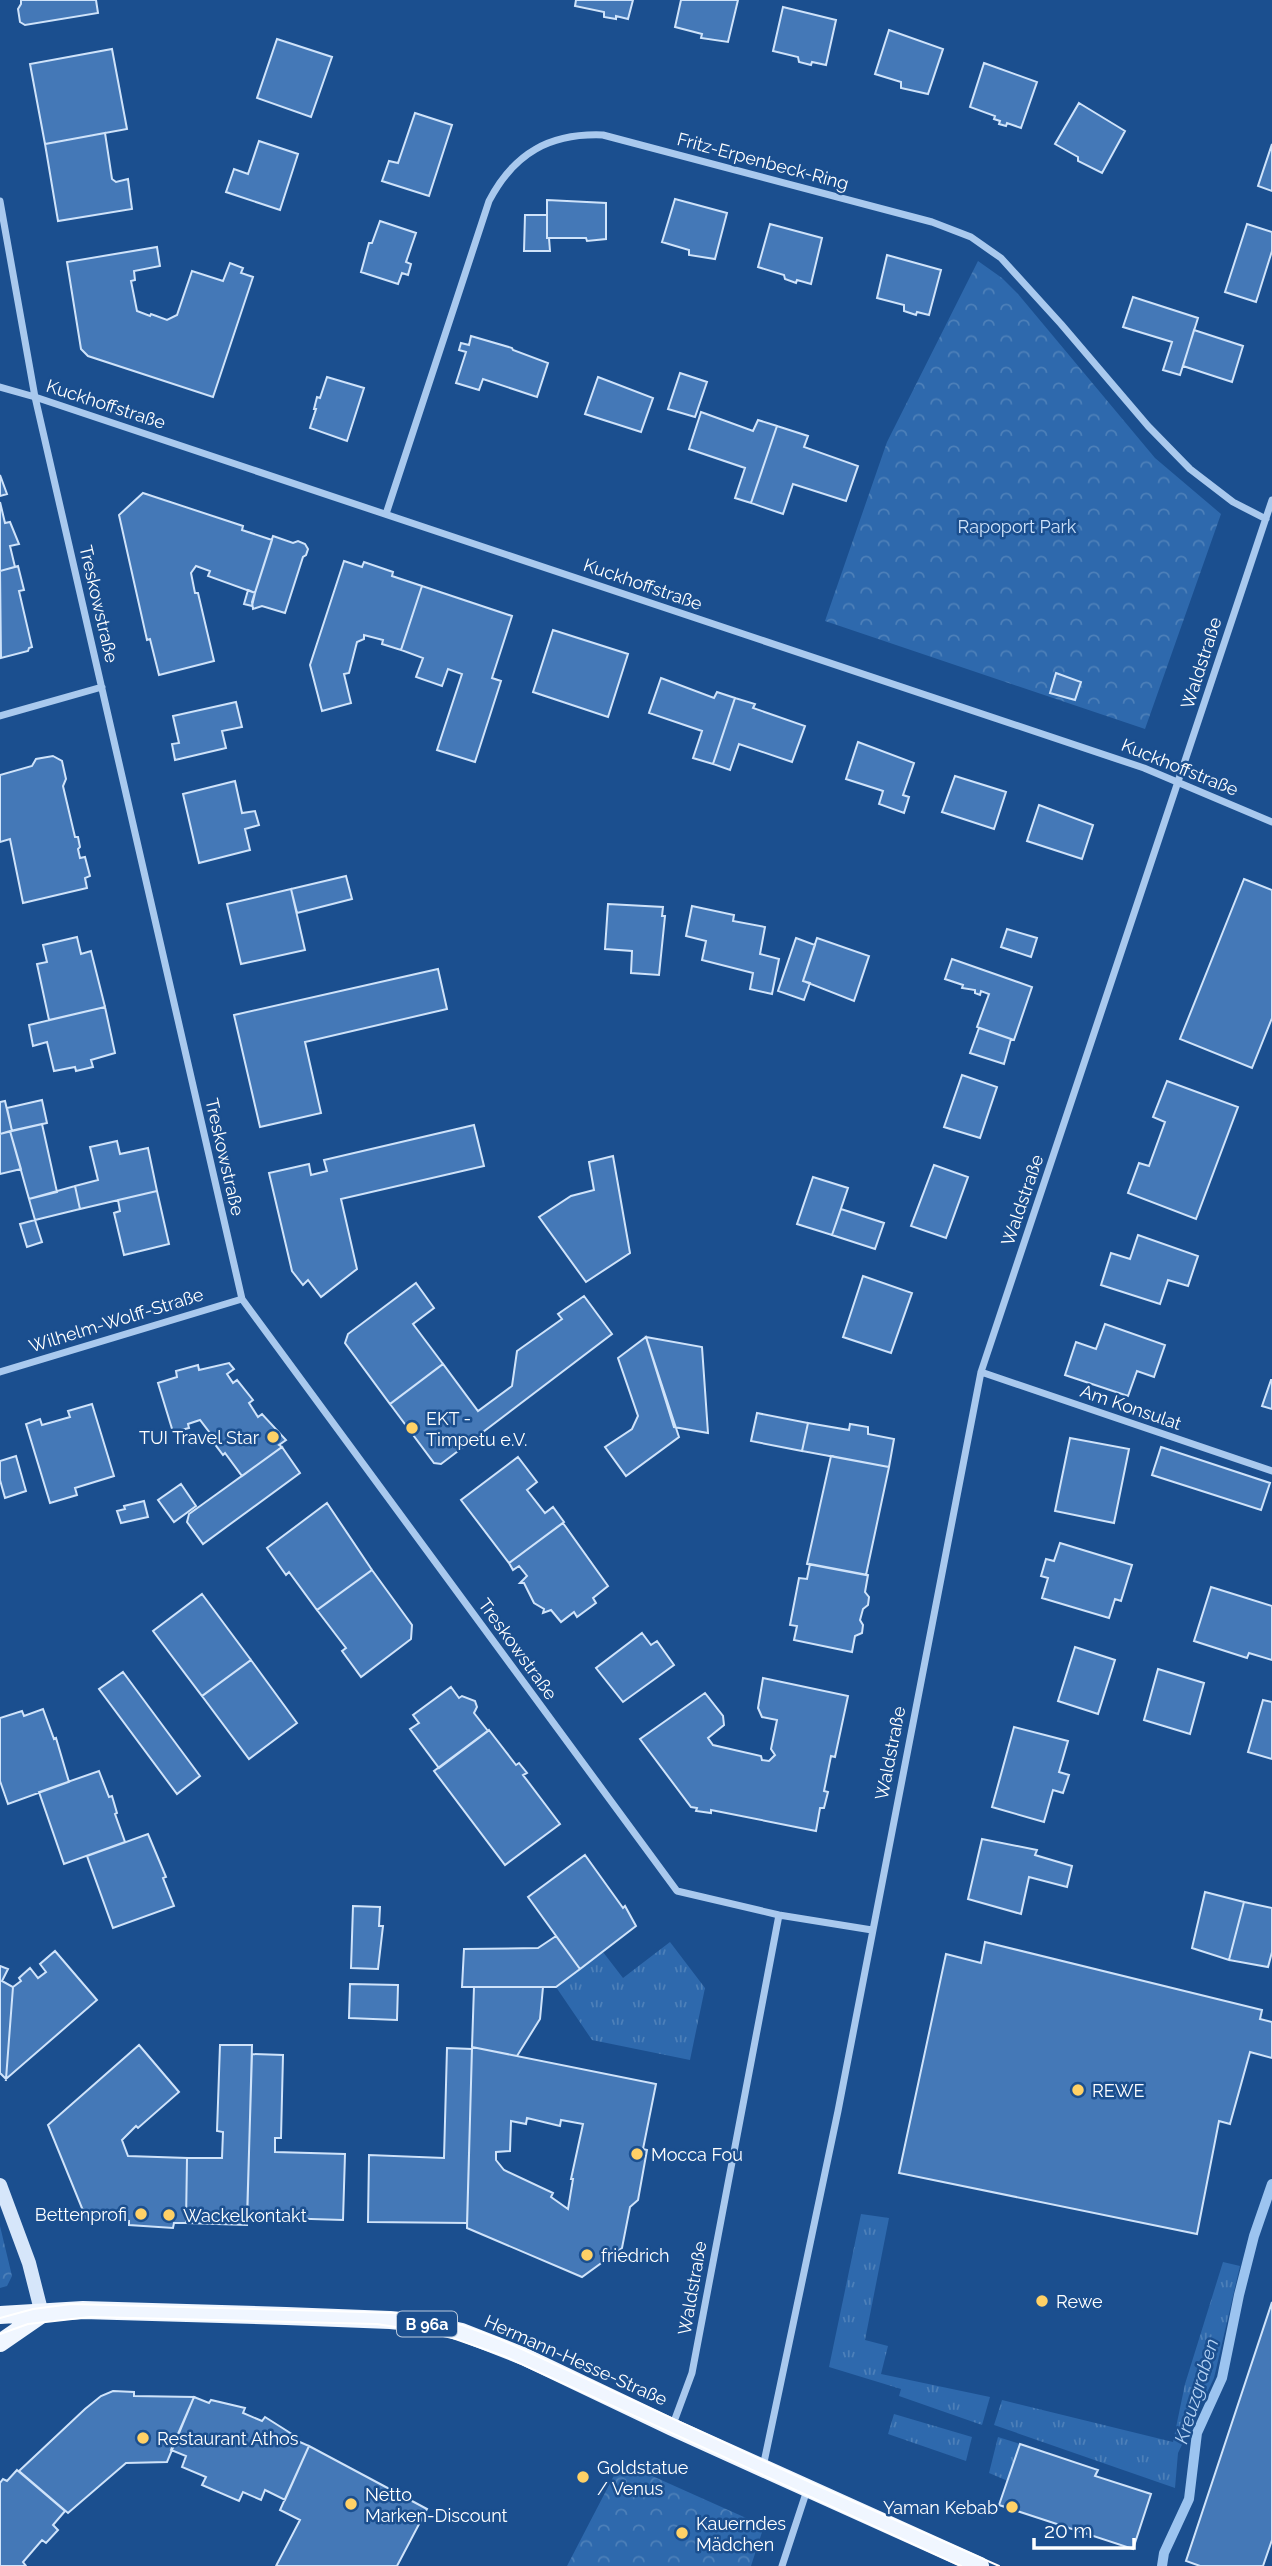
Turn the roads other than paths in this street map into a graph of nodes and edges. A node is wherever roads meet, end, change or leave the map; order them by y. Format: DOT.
graph roads {
  1 [pos="0,201"];
  2 [pos="0,387"];
  3 [pos="35,397"];
  4 [pos="1272,500"];
  5 [pos="386,514"];
  6 [pos="1266,519"];
  7 [pos="102,687"];
  8 [pos="0,716"];
  9 [pos="1178,782"];
  10 [pos="1272,822"];
  11 [pos="242,1299"];
  12 [pos="0,1372"];
  13 [pos="981,1372"];
  14 [pos="1272,1471"];
  15 [pos="779,1915"];
  16 [pos="872,1930"];
  17 [pos="0,2185"];
  18 [pos="42,2314"];
  19 [pos="0,2315"];
  20 [pos="0,2343"];
  21 [pos="672,2427"];
  22 [pos="763,2468"];
  23 [pos="808,2488"];
  24 [pos="782,2566"];
  25 [pos="980,2566"];
  1 -- 3 [label="street, Treskowstraße"];
  2 -- 3 [label="street, Kuckhoffstraße"];
  3 -- 5 [label="street, Kuckhoffstraße"];
  3 -- 7 [label="street, Treskowstraße"];
  4 -- 6 [label="street, Waldstraße"];
  5 -- 6 [label="street, Fritz-Erpenbeck-Ring"];
  5 -- 9 [label="street, Kuckhoffstraße"];
  6 -- 9 [label="street, Waldstraße"];
  7 -- 8 [label="street"];
  7 -- 11 [label="street, Treskowstraße"];
  9 -- 10 [label="street, Kuckhoffstraße"];
  9 -- 13 [label="street, Waldstraße"];
  11 -- 12 [label="street, Wilhelm-Wolff-Straße"];
  11 -- 15 [label="street, Treskowstraße"];
  13 -- 14 [label="street, Am Konsulat"];
  13 -- 16 [label="street, Waldstraße"];
  15 -- 16 [label="street"];
  15 -- 21 [label="street, Waldstraße"];
  16 -- 22 [label="street, Waldstraße"];
  17 -- 18 [label="main road"];
  18 -- 19 [label="main road, Hermann-Hesse-Straße"];
  18 -- 20 [label="main road, B 96a"];
  18 -- 21 [label="main road, Hermann-Hesse-Straße / B 96a"];
  21 -- 22 [label="main road, Hermann-Hesse-Straße / B 96a"];
  22 -- 23 [label="main road, Hermann-Hesse-Straße / B 96a"];
  23 -- 24 [label="street"];
  23 -- 25 [label="main road, Hermann-Hesse-Straße / B 96a"];
}
